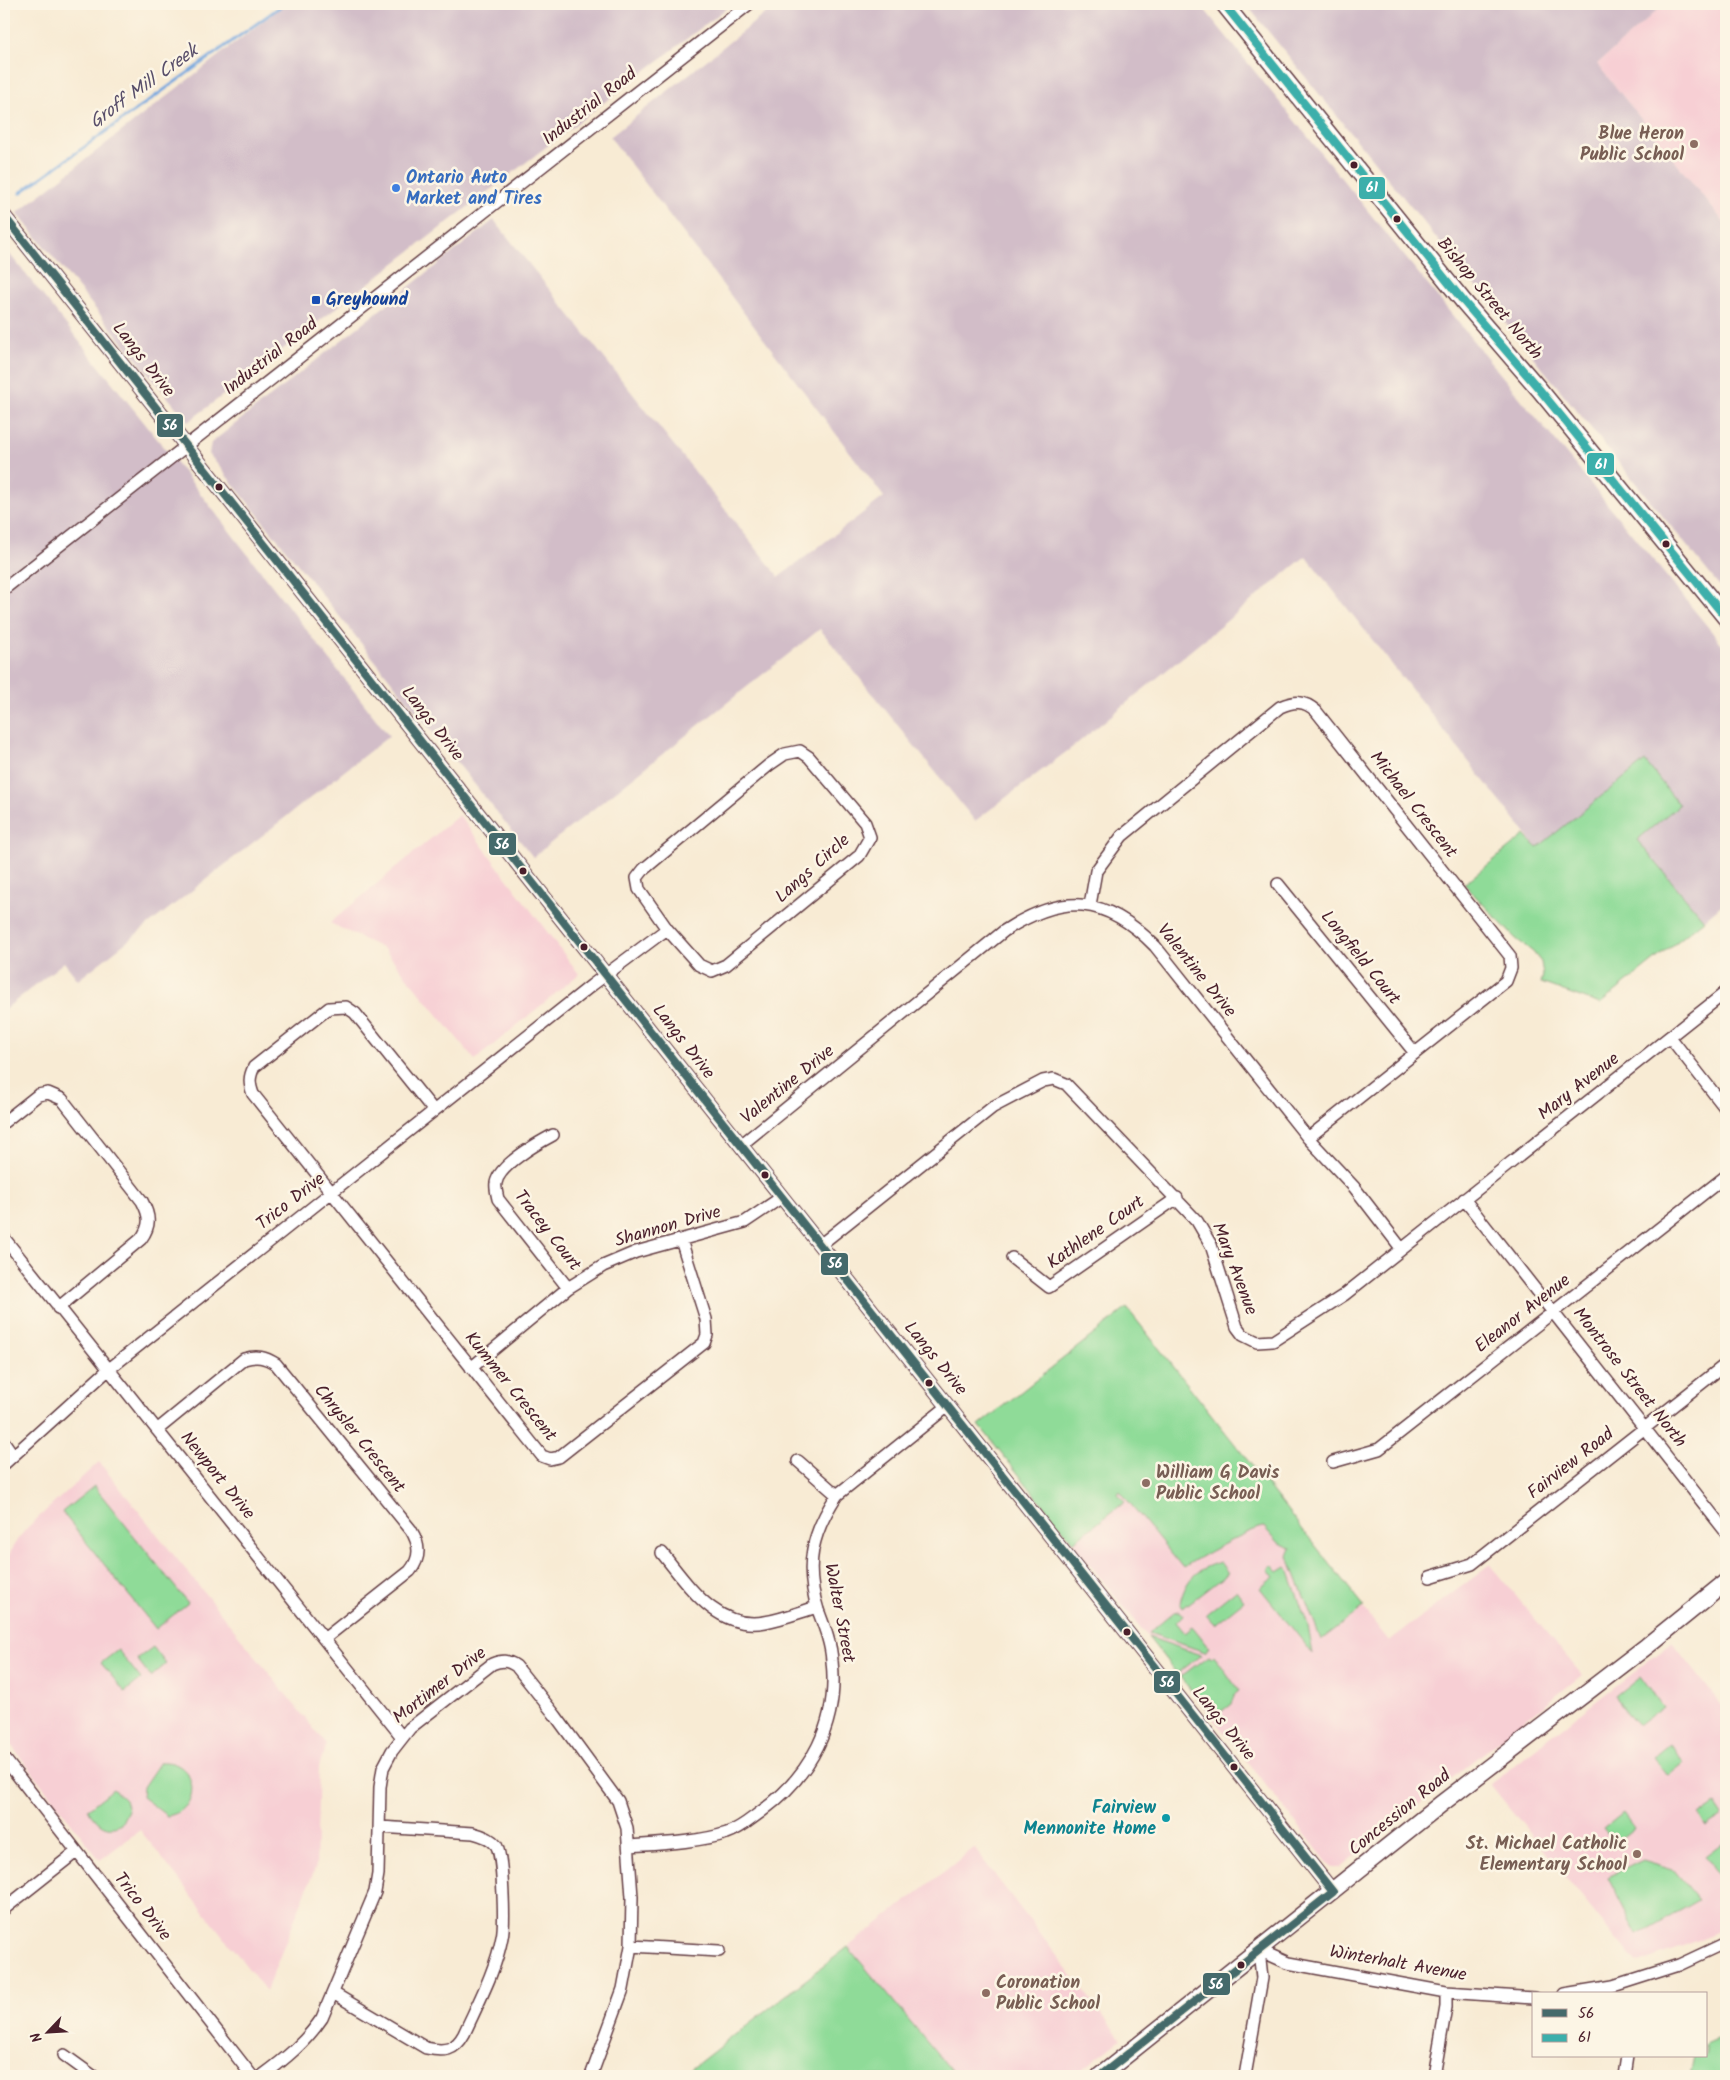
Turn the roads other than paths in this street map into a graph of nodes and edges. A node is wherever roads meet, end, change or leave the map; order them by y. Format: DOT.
graph roads {
  1 [pos="749,4"];
  2 [pos="1224,4"];
  3 [pos="4,216"];
  4 [pos="186,446"];
  5 [pos="4,589"];
  6 [pos="1726,618"];
  7 [pos="1278,884"];
  8 [pos="1090,905"];
  9 [pos="667,929"];
  10 [pos="606,975"];
  11 [pos="1726,992"];
  12 [pos="1670,1038"];
  13 [pos="1415,1053"];
  14 [pos="1726,1109"];
  15 [pos="434,1112"];
  16 [pos="4,1122"];
  17 [pos="553,1135"];
  18 [pos="1308,1138"];
  19 [pos="741,1145"];
  20 [pos="1726,1176"];
  21 [pos="331,1193"];
  22 [pos="782,1197"];
  23 [pos="1177,1198"];
  24 [pos="1464,1199"];
  25 [pos="4,1238"];
  26 [pos="681,1240"];
  27 [pos="820,1245"];
  28 [pos="1401,1248"];
  29 [pos="1012,1258"];
  30 [pos="568,1288"];
  31 [pos="58,1308"];
  32 [pos="1555,1312"];
  33 [pos="1726,1364"];
  34 [pos="471,1368"];
  35 [pos="108,1370"];
  36 [pos="948,1406"];
  37 [pos="1646,1428"];
  38 [pos="157,1430"];
  39 [pos="4,1442"];
  40 [pos="13,1455"];
  41 [pos="798,1461"];
  42 [pos="1333,1462"];
  43 [pos="4,1464"];
  44 [pos="837,1495"];
  45 [pos="1726,1532"];
  46 [pos="662,1553"];
  47 [pos="1430,1578"];
  48 [pos="1726,1582"];
  49 [pos="818,1607"];
  50 [pos="324,1639"];
  51 [pos="402,1737"];
  52 [pos="4,1758"];
  53 [pos="380,1827"];
  54 [pos="629,1846"];
  55 [pos="76,1852"];
  56 [pos="1333,1892"];
  57 [pos="4,1908"];
  58 [pos="1726,1943"];
  59 [pos="631,1946"];
  60 [pos="718,1950"];
  61 [pos="1259,1950"];
  62 [pos="1614,1990"];
  63 [pos="1446,1992"];
  64 [pos="1589,1992"];
  65 [pos="333,1993"];
  66 [pos="1532,1998"];
  67 [pos="64,2056"];
  68 [pos="1628,2058"];
  69 [pos="93,2076"];
  70 [pos="252,2076"];
  71 [pos="262,2076"];
  72 [pos="591,2076"];
  73 [pos="1100,2076"];
  74 [pos="1245,2076"];
  75 [pos="1434,2076"];
  76 [pos="1624,2076"];
  1 -- 4 [label="street, Industrial Road"];
  2 -- 6 [label="main road, Bishop Street North"];
  3 -- 4 [label="street, Langs Drive"];
  4 -- 5 [label="street, Industrial Road"];
  4 -- 10 [label="street, Langs Drive"];
  7 -- 13 [label="street, Longfield Court"];
  8 -- 13 [label="street, Michael Crescent"];
  8 -- 18 [label="street, Valentine Drive"];
  8 -- 19 [label="street, Valentine Drive"];
  9 -- 9 [label="street, Langs Circle"];
  9 -- 10 [label="street"];
  10 -- 15 [label="street, Trico Drive"];
  10 -- 19 [label="street, Langs Drive"];
  11 -- 12 [label="street, Mary Avenue"];
  12 -- 14 [label="street"];
  12 -- 24 [label="street, Mary Avenue"];
  13 -- 18 [label="street, Michael Crescent"];
  15 -- 21 [label="street, Trico Drive"];
  15 -- 21 [label="street, Kummer Crescent"];
  16 -- 31 [label="street"];
  17 -- 30 [label="street, Tracey Court"];
  18 -- 28 [label="street, Valentine Drive"];
  19 -- 22 [label="street, Langs Drive"];
  20 -- 32 [label="street, Eleanor Avenue"];
  21 -- 34 [label="street, Kummer Crescent"];
  21 -- 35 [label="street, Trico Drive"];
  22 -- 26 [label="street, Shannon Drive"];
  22 -- 27 [label="street, Langs Drive"];
  23 -- 27 [label="street, Mary Avenue"];
  23 -- 28 [label="street, Mary Avenue"];
  23 -- 29 [label="street, Kathlene Court"];
  24 -- 28 [label="street, Mary Avenue"];
  24 -- 32 [label="street, Montrose Street North"];
  25 -- 31 [label="street, Newport Drive"];
  26 -- 30 [label="street, Shannon Drive"];
  26 -- 34 [label="street, Kummer Crescent"];
  27 -- 36 [label="street, Langs Drive"];
  30 -- 34 [label="street, Shannon Drive"];
  31 -- 35 [label="street, Newport Drive"];
  32 -- 37 [label="street, Montrose Street North"];
  32 -- 42 [label="street, Eleanor Avenue"];
  33 -- 37 [label="street, Fairview Road"];
  35 -- 38 [label="street, Newport Drive"];
  35 -- 40 [label="street, Trico Drive"];
  36 -- 44 [label="street, Walter Street"];
  36 -- 56 [label="street, Langs Drive"];
  37 -- 45 [label="street, Montrose Street North"];
  37 -- 47 [label="street, Fairview Road"];
  38 -- 50 [label="street, Newport Drive"];
  38 -- 50 [label="street, Chrysler Crescent"];
  39 -- 40 [label="street"];
  40 -- 43 [label="street, Trico Drive"];
  41 -- 44 [label="street"];
  44 -- 49 [label="street, Walter Street"];
  46 -- 49 [label="street"];
  48 -- 56 [label="main road, Concession Road"];
  49 -- 54 [label="street, Walter Street"];
  50 -- 51 [label="street, Newport Drive"];
  51 -- 53 [label="street, Mortimer Drive"];
  51 -- 54 [label="street, Mortimer Drive"];
  52 -- 55 [label="street, Trico Drive"];
  53 -- 65 [label="street, Mortimer Drive"];
  53 -- 65 [label="street"];
  54 -- 59 [label="street, Mortimer Drive"];
  55 -- 57 [label="street"];
  55 -- 70 [label="street, Trico Drive"];
  56 -- 61 [label="main road, Concession Road"];
  58 -- 62 [label="street"];
  59 -- 60 [label="street"];
  59 -- 72 [label="street, Mortimer Drive"];
  61 -- 63 [label="street, Winterhalt Avenue"];
  61 -- 73 [label="main road, Concession Road"];
  61 -- 74 [label="street"];
  62 -- 64 [label="street"];
  63 -- 66 [label="street, Winterhalt Avenue"];
  63 -- 75 [label="street"];
  65 -- 71 [label="street, Mortimer Drive"];
  67 -- 69 [label="street"];
  68 -- 76 [label="street"];
}
